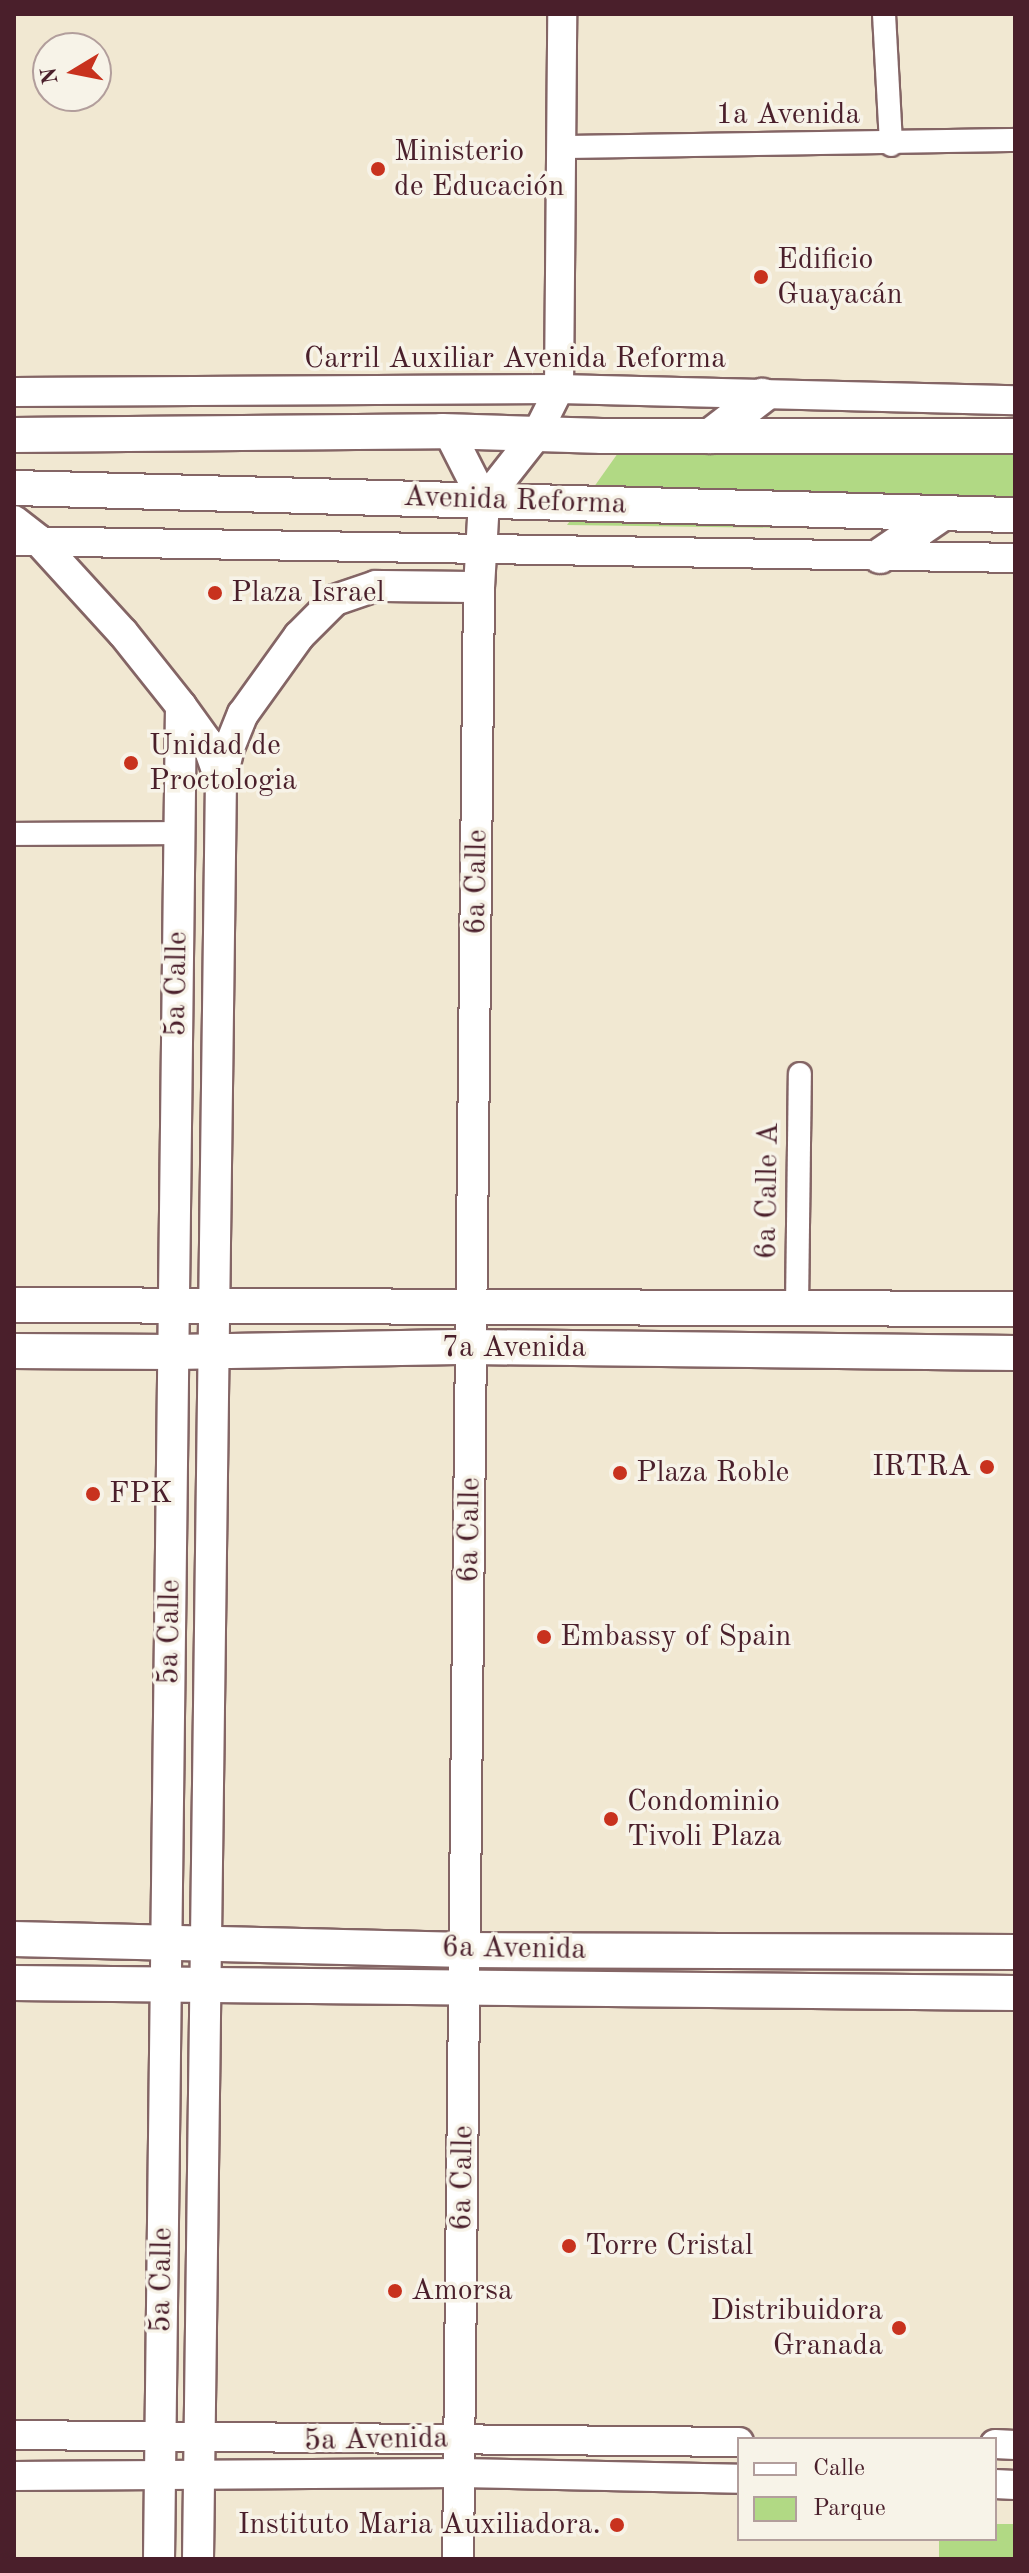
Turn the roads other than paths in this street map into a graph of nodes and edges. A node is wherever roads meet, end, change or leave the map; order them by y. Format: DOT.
graph roads {
  1 [pos="562,14"];
  2 [pos="884,14"];
  3 [pos="1015,140"];
  4 [pos="891,145"];
  5 [pos="562,147"];
  6 [pos="559,389"];
  7 [pos="14,392"];
  8 [pos="762,396"];
  9 [pos="1015,400"];
  10 [pos="449,432"];
  11 [pos="14,435"];
  12 [pos="536,435"];
  13 [pos="710,436"];
  14 [pos="1015,436"];
  15 [pos="14,488"];
  16 [pos="484,501"];
  17 [pos="941,514"];
  18 [pos="1015,515"];
  19 [pos="14,521"];
  20 [pos="26,540"];
  21 [pos="481,548"];
  22 [pos="880,556"];
  23 [pos="1015,558"];
  24 [pos="479,587"];
  25 [pos="181,706"];
  26 [pos="221,782"];
  27 [pos="179,833"];
  28 [pos="14,834"];
  29 [pos="800,1074"];
  30 [pos="14,1305"];
  31 [pos="473,1307"];
  32 [pos="174,1308"];
  33 [pos="214,1308"];
  34 [pos="797,1308"];
  35 [pos="1015,1309"];
  36 [pos="472,1347"];
  37 [pos="14,1351"];
  38 [pos="173,1352"];
  39 [pos="213,1352"];
  40 [pos="1015,1353"];
  41 [pos="14,1939"];
  42 [pos="166,1941"];
  43 [pos="206,1943"];
  44 [pos="466,1950"];
  45 [pos="1015,1952"];
  46 [pos="14,1983"];
  47 [pos="166,1986"];
  48 [pos="206,1987"];
  49 [pos="465,1989"];
  50 [pos="1015,1993"];
  51 [pos="14,2435"];
  52 [pos="160,2436"];
  53 [pos="200,2436"];
  54 [pos="461,2439"];
  55 [pos="737,2442"];
  56 [pos="460,2473"];
  57 [pos="14,2476"];
  58 [pos="160,2476"];
  59 [pos="199,2476"];
  60 [pos="737,2479"];
  61 [pos="159,2559"];
  62 [pos="198,2559"];
  63 [pos="458,2559"];
  1 -- 5 [label="street"];
  2 -- 4 [label="street"];
  3 -- 4 [label="street, 1a Avenida"];
  4 -- 5 [label="street, 1a Avenida"];
  5 -- 6 [label="street"];
  6 -- 7 [label="street, Carril Auxiliar Avenida Reforma"];
  6 -- 8 [label="street, Carril Auxiliar Avenida Reforma"];
  6 -- 12 [label="street"];
  8 -- 9 [label="street, Carril Auxiliar Avenida Reforma"];
  8 -- 13 [label="main road"];
  10 -- 11 [label="main road"];
  10 -- 12 [label="main road"];
  10 -- 16 [label="main road"];
  12 -- 13 [label="main road"];
  12 -- 16 [label="main road"];
  13 -- 14 [label="main road"];
  15 -- 16 [label="main road, Avenida Reforma"];
  16 -- 17 [label="main road, Avenida Reforma"];
  16 -- 21 [label="main road, 6a Calle"];
  17 -- 18 [label="main road, Avenida Reforma"];
  17 -- 22 [label="main road"];
  19 -- 20 [label="main road, 5a Calle"];
  20 -- 21 [label="street"];
  20 -- 25 [label="main road, 5a Calle"];
  21 -- 22 [label="street"];
  21 -- 24 [label="main road, 6a Calle"];
  22 -- 23 [label="street"];
  24 -- 26 [label="main road, 5a Calle"];
  24 -- 31 [label="main road, 6a Calle"];
  25 -- 26 [label="main road, 5a Calle"];
  25 -- 27 [label="main road, 5a Calle"];
  26 -- 33 [label="main road, 5a Calle"];
  27 -- 28 [label="street"];
  27 -- 32 [label="main road, 5a Calle"];
  29 -- 34 [label="street, 6a Calle A"];
  30 -- 32 [label="main road, 7a Avenida"];
  31 -- 33 [label="main road, 7a Avenida"];
  31 -- 34 [label="main road, 7a Avenida"];
  31 -- 36 [label="main road, 6a Calle"];
  32 -- 33 [label="main road, 7a Avenida"];
  32 -- 38 [label="main road, 5a Calle"];
  33 -- 39 [label="main road, 5a Calle"];
  34 -- 35 [label="main road, 7a Avenida"];
  36 -- 39 [label="main road, 7a Avenida"];
  36 -- 40 [label="main road, 7a Avenida"];
  36 -- 44 [label="main road, 6a Calle"];
  37 -- 38 [label="main road, 7a Avenida"];
  38 -- 39 [label="main road, 7a Avenida"];
  38 -- 42 [label="main road, 5a Calle"];
  39 -- 43 [label="main road, 5a Calle"];
  41 -- 42 [label="main road, 6a Avenida"];
  42 -- 43 [label="main road, 6a Avenida"];
  42 -- 47 [label="main road, 5a Calle"];
  43 -- 44 [label="main road, 6a Avenida"];
  43 -- 48 [label="main road, 5a Calle"];
  44 -- 45 [label="main road, 6a Avenida"];
  44 -- 49 [label="main road, 6a Calle"];
  46 -- 47 [label="main road, 6a Avenida"];
  47 -- 48 [label="main road, 6a Avenida"];
  47 -- 52 [label="main road, 5a Calle"];
  48 -- 49 [label="main road, 6a Avenida"];
  48 -- 53 [label="main road, 5a Calle"];
  49 -- 50 [label="main road, 6a Avenida"];
  49 -- 54 [label="main road, 6a Calle"];
  51 -- 52 [label="street, 5a Avenida"];
  52 -- 53 [label="street, 5a Avenida"];
  52 -- 58 [label="main road, 5a Calle"];
  53 -- 54 [label="street, 5a Avenida"];
  53 -- 59 [label="main road, 5a Calle"];
  54 -- 55 [label="street, 5a Avenida"];
  54 -- 56 [label="main road, 6a Calle"];
  56 -- 59 [label="street, 5a Avenida"];
  56 -- 60 [label="street, 5a Avenida"];
  56 -- 63 [label="main road, 6a Calle"];
  57 -- 58 [label="street, 5a Avenida"];
  58 -- 59 [label="street, 5a Avenida"];
  58 -- 61 [label="main road, 5a Calle"];
  59 -- 62 [label="main road, 5a Calle"];
}
